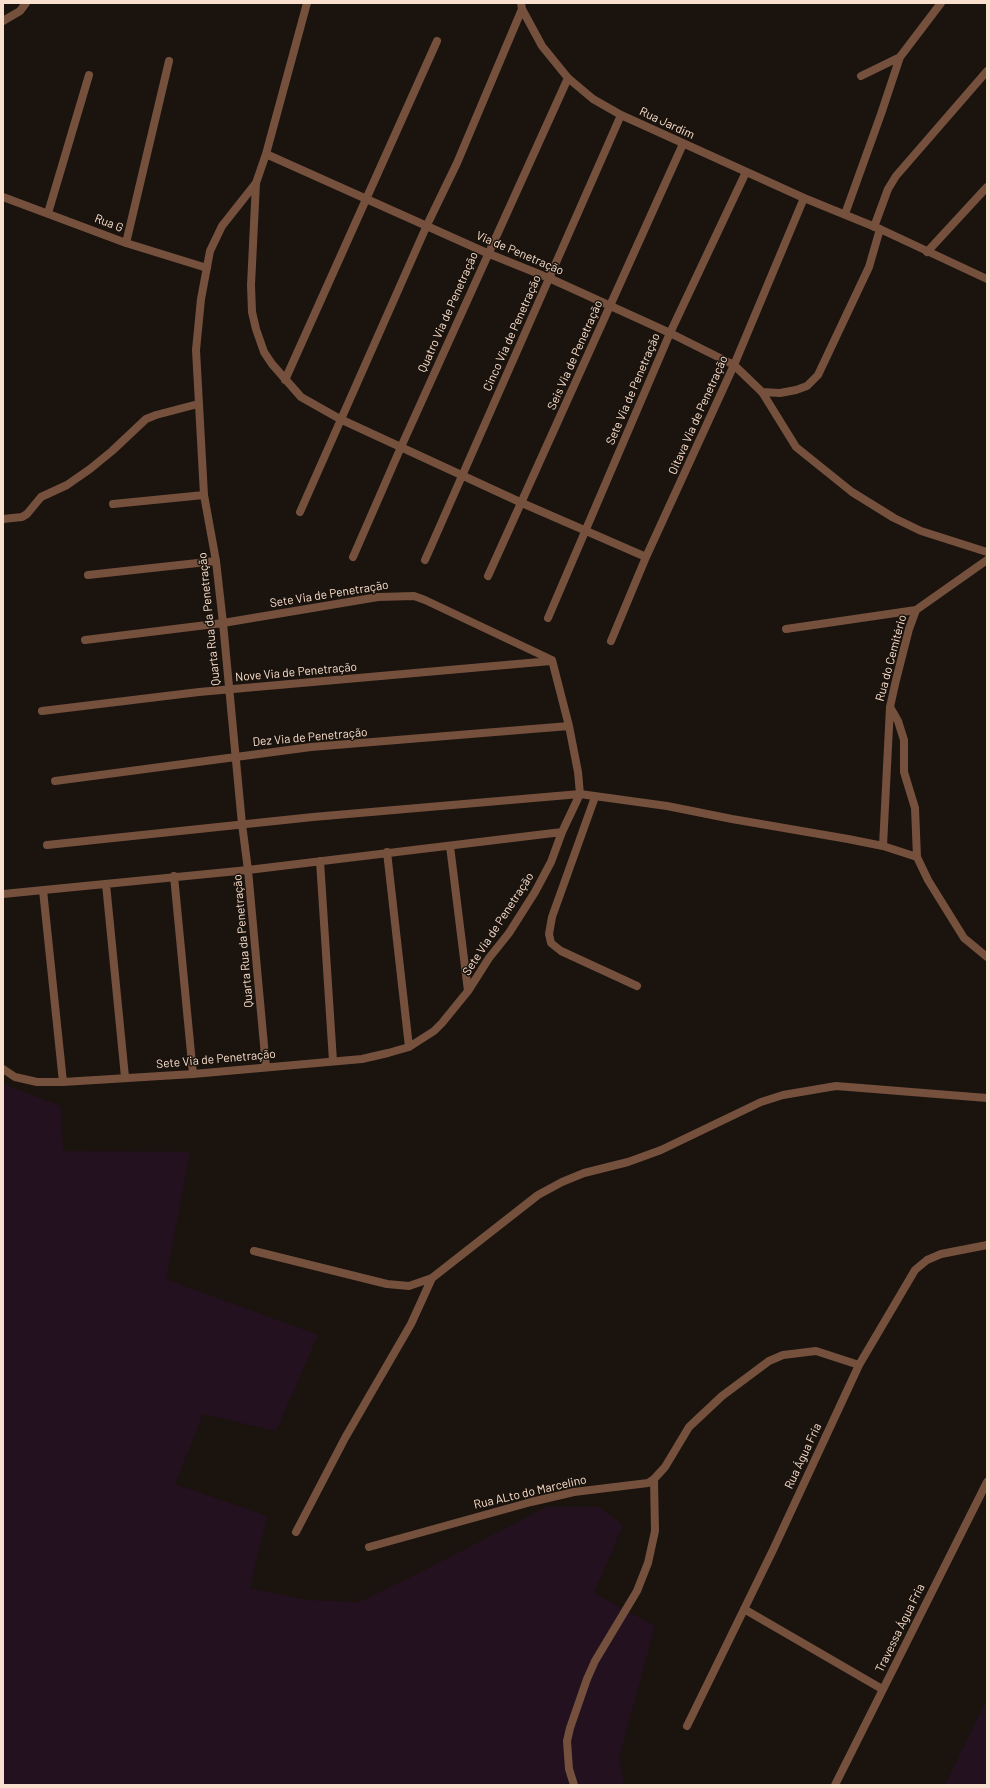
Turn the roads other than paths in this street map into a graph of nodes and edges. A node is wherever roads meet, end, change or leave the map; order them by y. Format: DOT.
graph roads {
  1 [pos="26,3"];
  2 [pos="307,3"];
  3 [pos="941,3"];
  4 [pos="522,6"];
  5 [pos="3,21"];
  6 [pos="437,41"];
  7 [pos="900,57"];
  8 [pos="169,60"];
  9 [pos="987,71"];
  10 [pos="89,75"];
  11 [pos="861,76"];
  12 [pos="568,78"];
  13 [pos="621,115"];
  14 [pos="683,144"];
  15 [pos="266,154"];
  16 [pos="746,172"];
  17 [pos="256,184"];
  18 [pos="987,187"];
  19 [pos="3,197"];
  20 [pos="804,198"];
  21 [pos="366,199"];
  22 [pos="48,213"];
  23 [pos="845,214"];
  24 [pos="427,225"];
  25 [pos="877,228"];
  26 [pos="126,243"];
  27 [pos="927,252"];
  28 [pos="487,253"];
  29 [pos="207,268"];
  30 [pos="549,278"];
  31 [pos="987,279"];
  32 [pos="611,306"];
  33 [pos="670,333"];
  34 [pos="734,365"];
  35 [pos="285,380"];
  36 [pos="762,392"];
  37 [pos="198,404"];
  38 [pos="340,419"];
  39 [pos="401,447"];
  40 [pos="464,476"];
  41 [pos="204,495"];
  42 [pos="522,503"];
  43 [pos="113,504"];
  44 [pos="300,512"];
  45 [pos="3,518"];
  46 [pos="585,530"];
  47 [pos="987,552"];
  48 [pos="354,557"];
  49 [pos="646,557"];
  50 [pos="216,560"];
  51 [pos="425,560"];
  52 [pos="987,560"];
  53 [pos="88,575"];
  54 [pos="488,576"];
  55 [pos="916,610"];
  56 [pos="548,618"];
  57 [pos="223,623"];
  58 [pos="786,629"];
  59 [pos="85,640"];
  60 [pos="611,641"];
  61 [pos="552,660"];
  62 [pos="229,690"];
  63 [pos="890,707"];
  64 [pos="42,711"];
  65 [pos="569,726"];
  66 [pos="236,756"];
  67 [pos="55,781"];
  68 [pos="580,794"];
  69 [pos="595,797"];
  70 [pos="242,824"];
  71 [pos="562,832"];
  72 [pos="47,844"];
  73 [pos="450,846"];
  74 [pos="883,846"];
  75 [pos="386,852"];
  76 [pos="917,857"];
  77 [pos="320,861"];
  78 [pos="248,870"];
  79 [pos="174,876"];
  80 [pos="106,884"];
  81 [pos="44,890"];
  82 [pos="3,894"];
  83 [pos="987,957"];
  84 [pos="637,986"];
  85 [pos="468,991"];
  86 [pos="409,1046"];
  87 [pos="334,1061"];
  88 [pos="266,1067"];
  89 [pos="3,1069"];
  90 [pos="192,1074"];
  91 [pos="126,1078"];
  92 [pos="63,1082"];
  93 [pos="987,1098"];
  94 [pos="987,1245"];
  95 [pos="254,1251"];
  96 [pos="432,1278"];
  97 [pos="859,1365"];
  98 [pos="654,1480"];
  99 [pos="987,1482"];
  100 [pos="296,1532"];
  101 [pos="369,1547"];
  102 [pos="744,1609"];
  103 [pos="882,1689"];
  104 [pos="687,1726"];
  105 [pos="574,1785"];
  106 [pos="835,1785"];
  1 -- 5 [label="street"];
  2 -- 15 [label="street"];
  3 -- 7 [label="street"];
  4 -- 12 [label="street, Rua Jardim"];
  4 -- 24 [label="street"];
  6 -- 21 [label="street"];
  7 -- 11 [label="street"];
  7 -- 23 [label="street"];
  8 -- 26 [label="street"];
  9 -- 25 [label="street"];
  10 -- 22 [label="street"];
  12 -- 13 [label="street, Rua Jardim"];
  12 -- 28 [label="street, Quatro Via de Penetração"];
  13 -- 14 [label="street, Rua Jardim"];
  13 -- 30 [label="street, Cinco Via de Penetração"];
  14 -- 16 [label="street, Rua Jardim"];
  14 -- 32 [label="street, Seis Via de Penetração"];
  15 -- 17 [label="street"];
  15 -- 21 [label="street, Via de Penetração"];
  16 -- 20 [label="street, Rua Jardim"];
  16 -- 33 [label="street, Sete Via de Penetração"];
  17 -- 29 [label="street, Quarta Rua da Penetração"];
  17 -- 35 [label="street"];
  18 -- 27 [label="street"];
  19 -- 22 [label="street, Rua G"];
  20 -- 23 [label="street, Rua Jardim"];
  20 -- 34 [label="street, Oitava Via de Penetração"];
  21 -- 24 [label="street, Via de Penetração"];
  21 -- 35 [label="street"];
  22 -- 26 [label="street, Rua G"];
  23 -- 25 [label="street, Rua Jardim"];
  24 -- 28 [label="street, Via de Penetração"];
  24 -- 38 [label="street"];
  25 -- 27 [label="street, Rua Jardim"];
  25 -- 36 [label="street"];
  26 -- 29 [label="street, Rua G"];
  27 -- 31 [label="street, Rua Jardim"];
  28 -- 30 [label="street, Via de Penetração"];
  28 -- 39 [label="street, Quatro Via de Penetração"];
  29 -- 37 [label="street, Quarta Rua da Penetração"];
  30 -- 32 [label="street, Via de Penetração"];
  30 -- 40 [label="street, Cinco Via de Penetração"];
  32 -- 33 [label="street, Via de Penetração"];
  32 -- 42 [label="street, Seis Via de Penetração"];
  33 -- 34 [label="street, Via de Penetração"];
  33 -- 46 [label="street, Sete Via de Penetração"];
  34 -- 36 [label="street, Via de Penetração"];
  34 -- 49 [label="street, Oitava Via de Penetração"];
  35 -- 38 [label="street"];
  36 -- 47 [label="street, Via de Penetração"];
  37 -- 41 [label="street, Quarta Rua da Penetração"];
  37 -- 45 [label="street"];
  38 -- 39 [label="street"];
  38 -- 44 [label="street"];
  39 -- 40 [label="street"];
  39 -- 48 [label="street, Quatro Via de Penetração"];
  40 -- 42 [label="street"];
  40 -- 51 [label="street, Cinco Via de Penetração"];
  41 -- 43 [label="street"];
  41 -- 50 [label="street, Quarta Rua da Penetração"];
  42 -- 46 [label="street"];
  42 -- 54 [label="street, Seis Via de Penetração"];
  46 -- 49 [label="street"];
  46 -- 56 [label="street, Sete Via de Penetração"];
  49 -- 60 [label="street, Oitava Via de Penetração"];
  50 -- 53 [label="street"];
  50 -- 57 [label="street, Quarta Rua da Penetração"];
  52 -- 55 [label="street, Rua do Cemitério"];
  55 -- 58 [label="street"];
  55 -- 63 [label="street, Rua do Cemitério"];
  57 -- 59 [label="street, Sete Via de Penetração"];
  57 -- 61 [label="street, Sete Via de Penetração"];
  57 -- 62 [label="street, Quarta Rua da Penetração"];
  61 -- 62 [label="street, Nove Via de Penetração"];
  61 -- 65 [label="street"];
  62 -- 64 [label="street, Nove Via de Penetração"];
  62 -- 66 [label="street, Quarta Rua da Penetração"];
  63 -- 74 [label="street, Rua do Cemitério"];
  63 -- 76 [label="street"];
  65 -- 66 [label="street, Dez Via de Penetração"];
  65 -- 68 [label="street"];
  66 -- 67 [label="street, Dez Via de Penetração"];
  66 -- 70 [label="street, Quarta Rua da Penetração"];
  68 -- 69 [label="street"];
  68 -- 70 [label="street"];
  68 -- 71 [label="street, Sete Via de Penetração"];
  69 -- 74 [label="street"];
  69 -- 84 [label="street"];
  70 -- 72 [label="street"];
  70 -- 78 [label="street, Quarta Rua da Penetração"];
  71 -- 73 [label="street"];
  71 -- 85 [label="street, Sete Via de Penetração"];
  73 -- 75 [label="street"];
  73 -- 85 [label="street"];
  74 -- 76 [label="street"];
  75 -- 77 [label="street"];
  75 -- 86 [label="street"];
  76 -- 83 [label="street"];
  77 -- 78 [label="street"];
  77 -- 87 [label="street"];
  78 -- 79 [label="street"];
  78 -- 88 [label="street, Quarta Rua da Penetração"];
  79 -- 80 [label="street"];
  79 -- 90 [label="street"];
  80 -- 81 [label="street"];
  80 -- 91 [label="street"];
  81 -- 82 [label="street"];
  81 -- 92 [label="street"];
  85 -- 86 [label="street, Sete Via de Penetração"];
  86 -- 87 [label="street, Sete Via de Penetração"];
  87 -- 88 [label="street, Sete Via de Penetração"];
  88 -- 90 [label="street, Sete Via de Penetração"];
  89 -- 92 [label="street, Sete Via de Penetração"];
  90 -- 91 [label="street, Sete Via de Penetração"];
  91 -- 92 [label="street, Sete Via de Penetração"];
  93 -- 96 [label="street"];
  94 -- 97 [label="street, Rua Água Fria"];
  95 -- 96 [label="street"];
  96 -- 100 [label="street"];
  97 -- 98 [label="street"];
  97 -- 102 [label="street, Rua Água Fria"];
  98 -- 101 [label="street, Rua ALto do Marcelino"];
  98 -- 105 [label="street"];
  99 -- 103 [label="street, Travessa Água Fria"];
  102 -- 103 [label="street"];
  102 -- 104 [label="street, Rua Água Fria"];
  103 -- 106 [label="street, Travessa Água Fria"];
}
